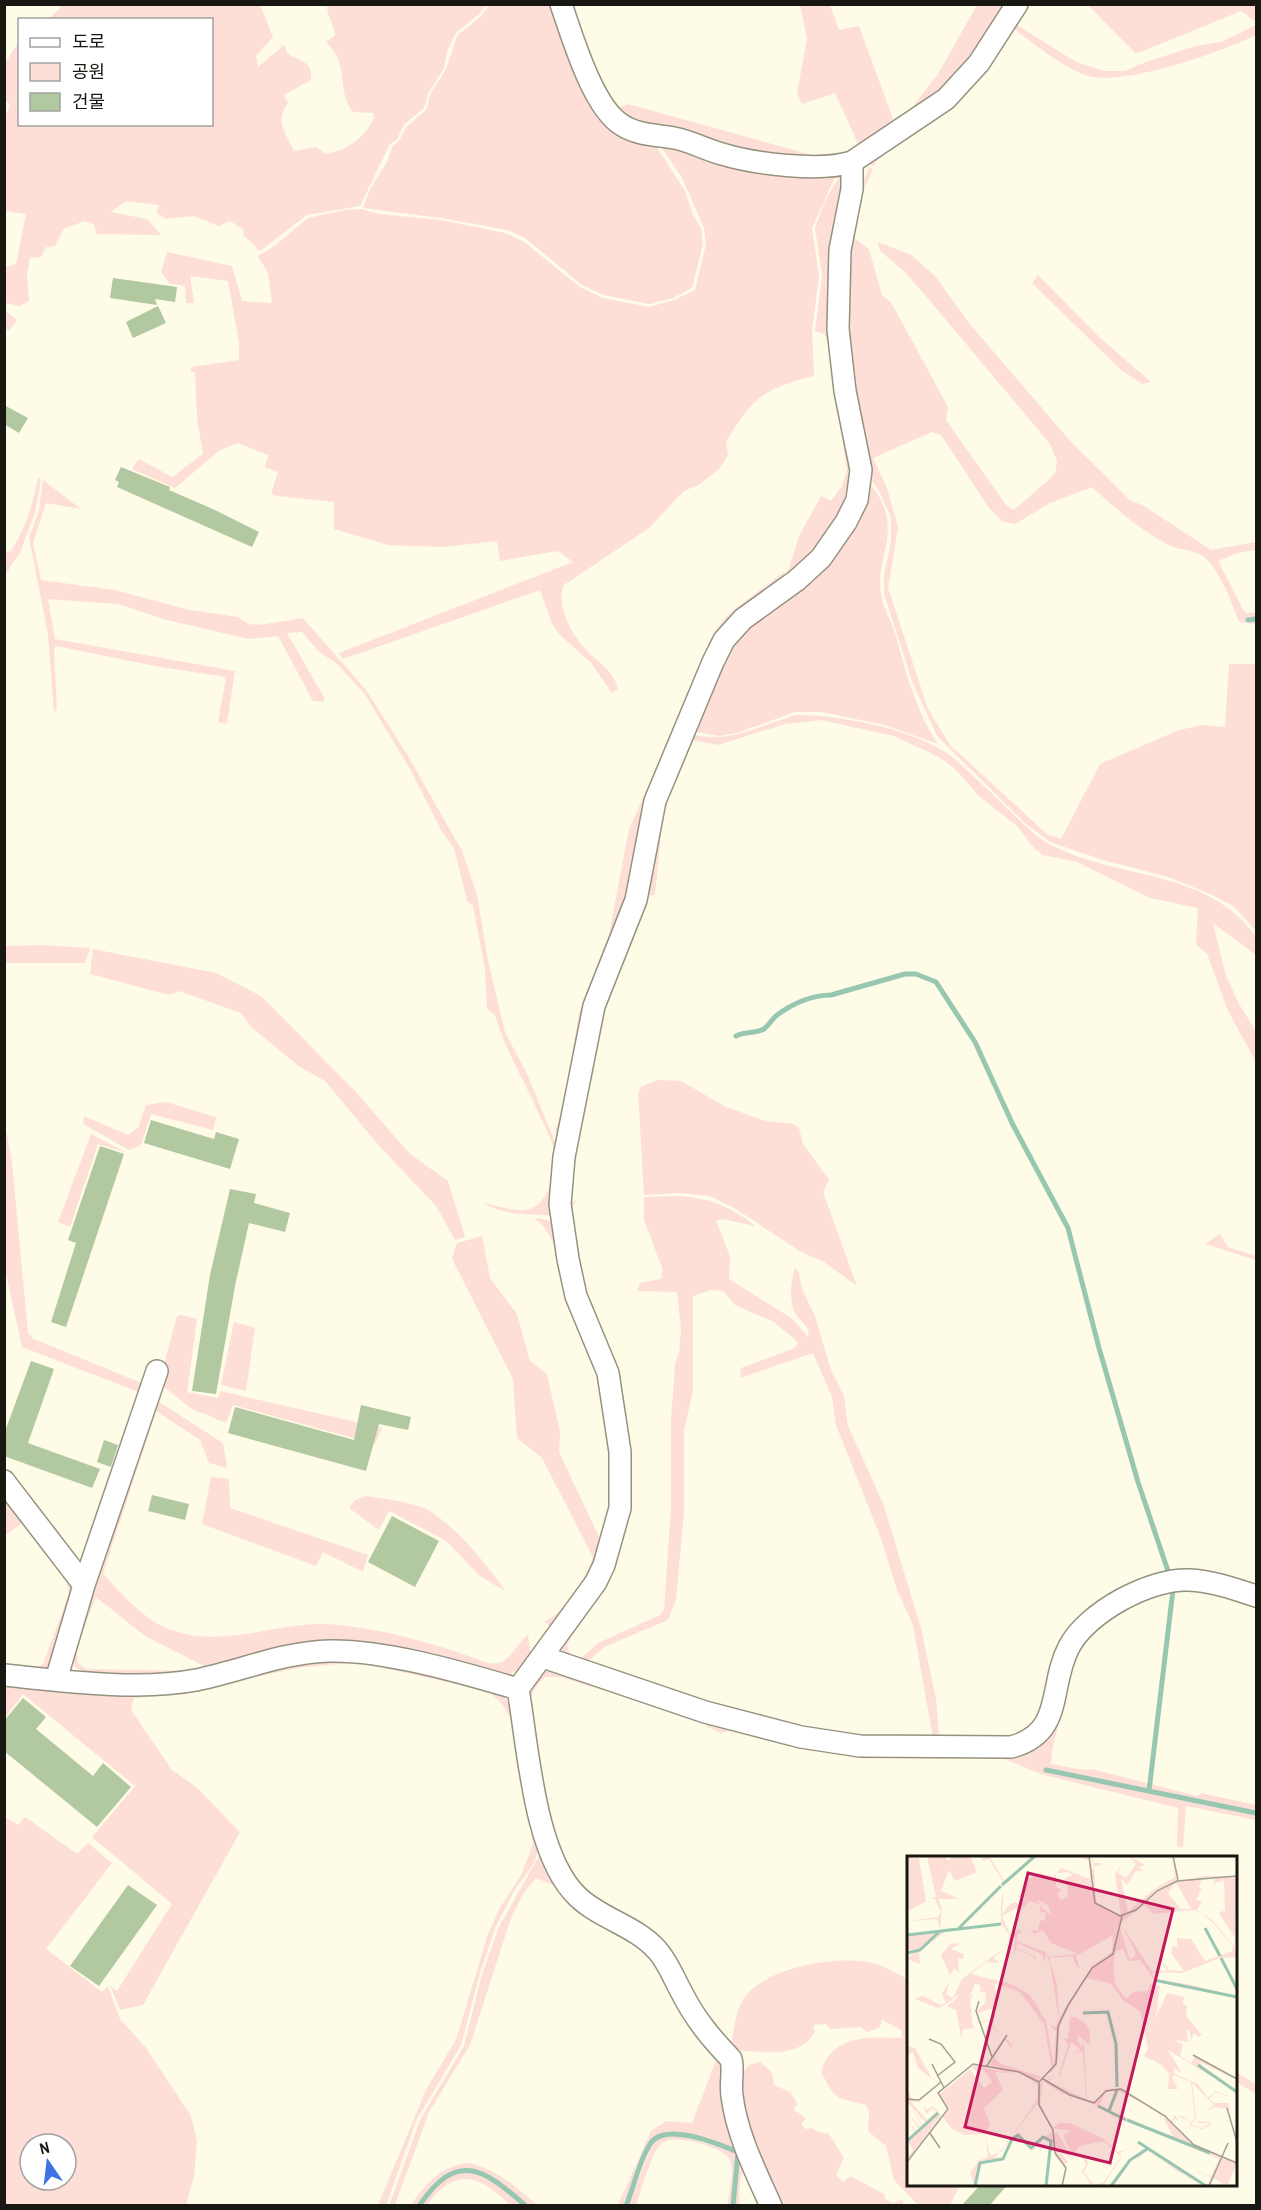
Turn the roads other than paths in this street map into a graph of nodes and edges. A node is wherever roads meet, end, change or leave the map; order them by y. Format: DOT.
graph roads {
  1 [pos="561,4"];
  2 [pos="1017,4"];
  3 [pos="852,162"];
  4 [pos="157,1371"];
  5 [pos="4,1480"];
  6 [pos="84,1585"];
  7 [pos="1257,1596"];
  8 [pos="543,1657"];
  9 [pos="4,1675"];
  10 [pos="56,1680"];
  11 [pos="518,1689"];
  12 [pos="771,2205"];
  1 -- 3 [label="street"];
  2 -- 3 [label="street"];
  3 -- 8 [label="street"];
  4 -- 6 [label="street"];
  5 -- 6 [label="street"];
  6 -- 10 [label="street"];
  7 -- 8 [label="street"];
  8 -- 11 [label="street"];
  9 -- 10 [label="street"];
  10 -- 11 [label="street"];
  11 -- 12 [label="street"];
}
